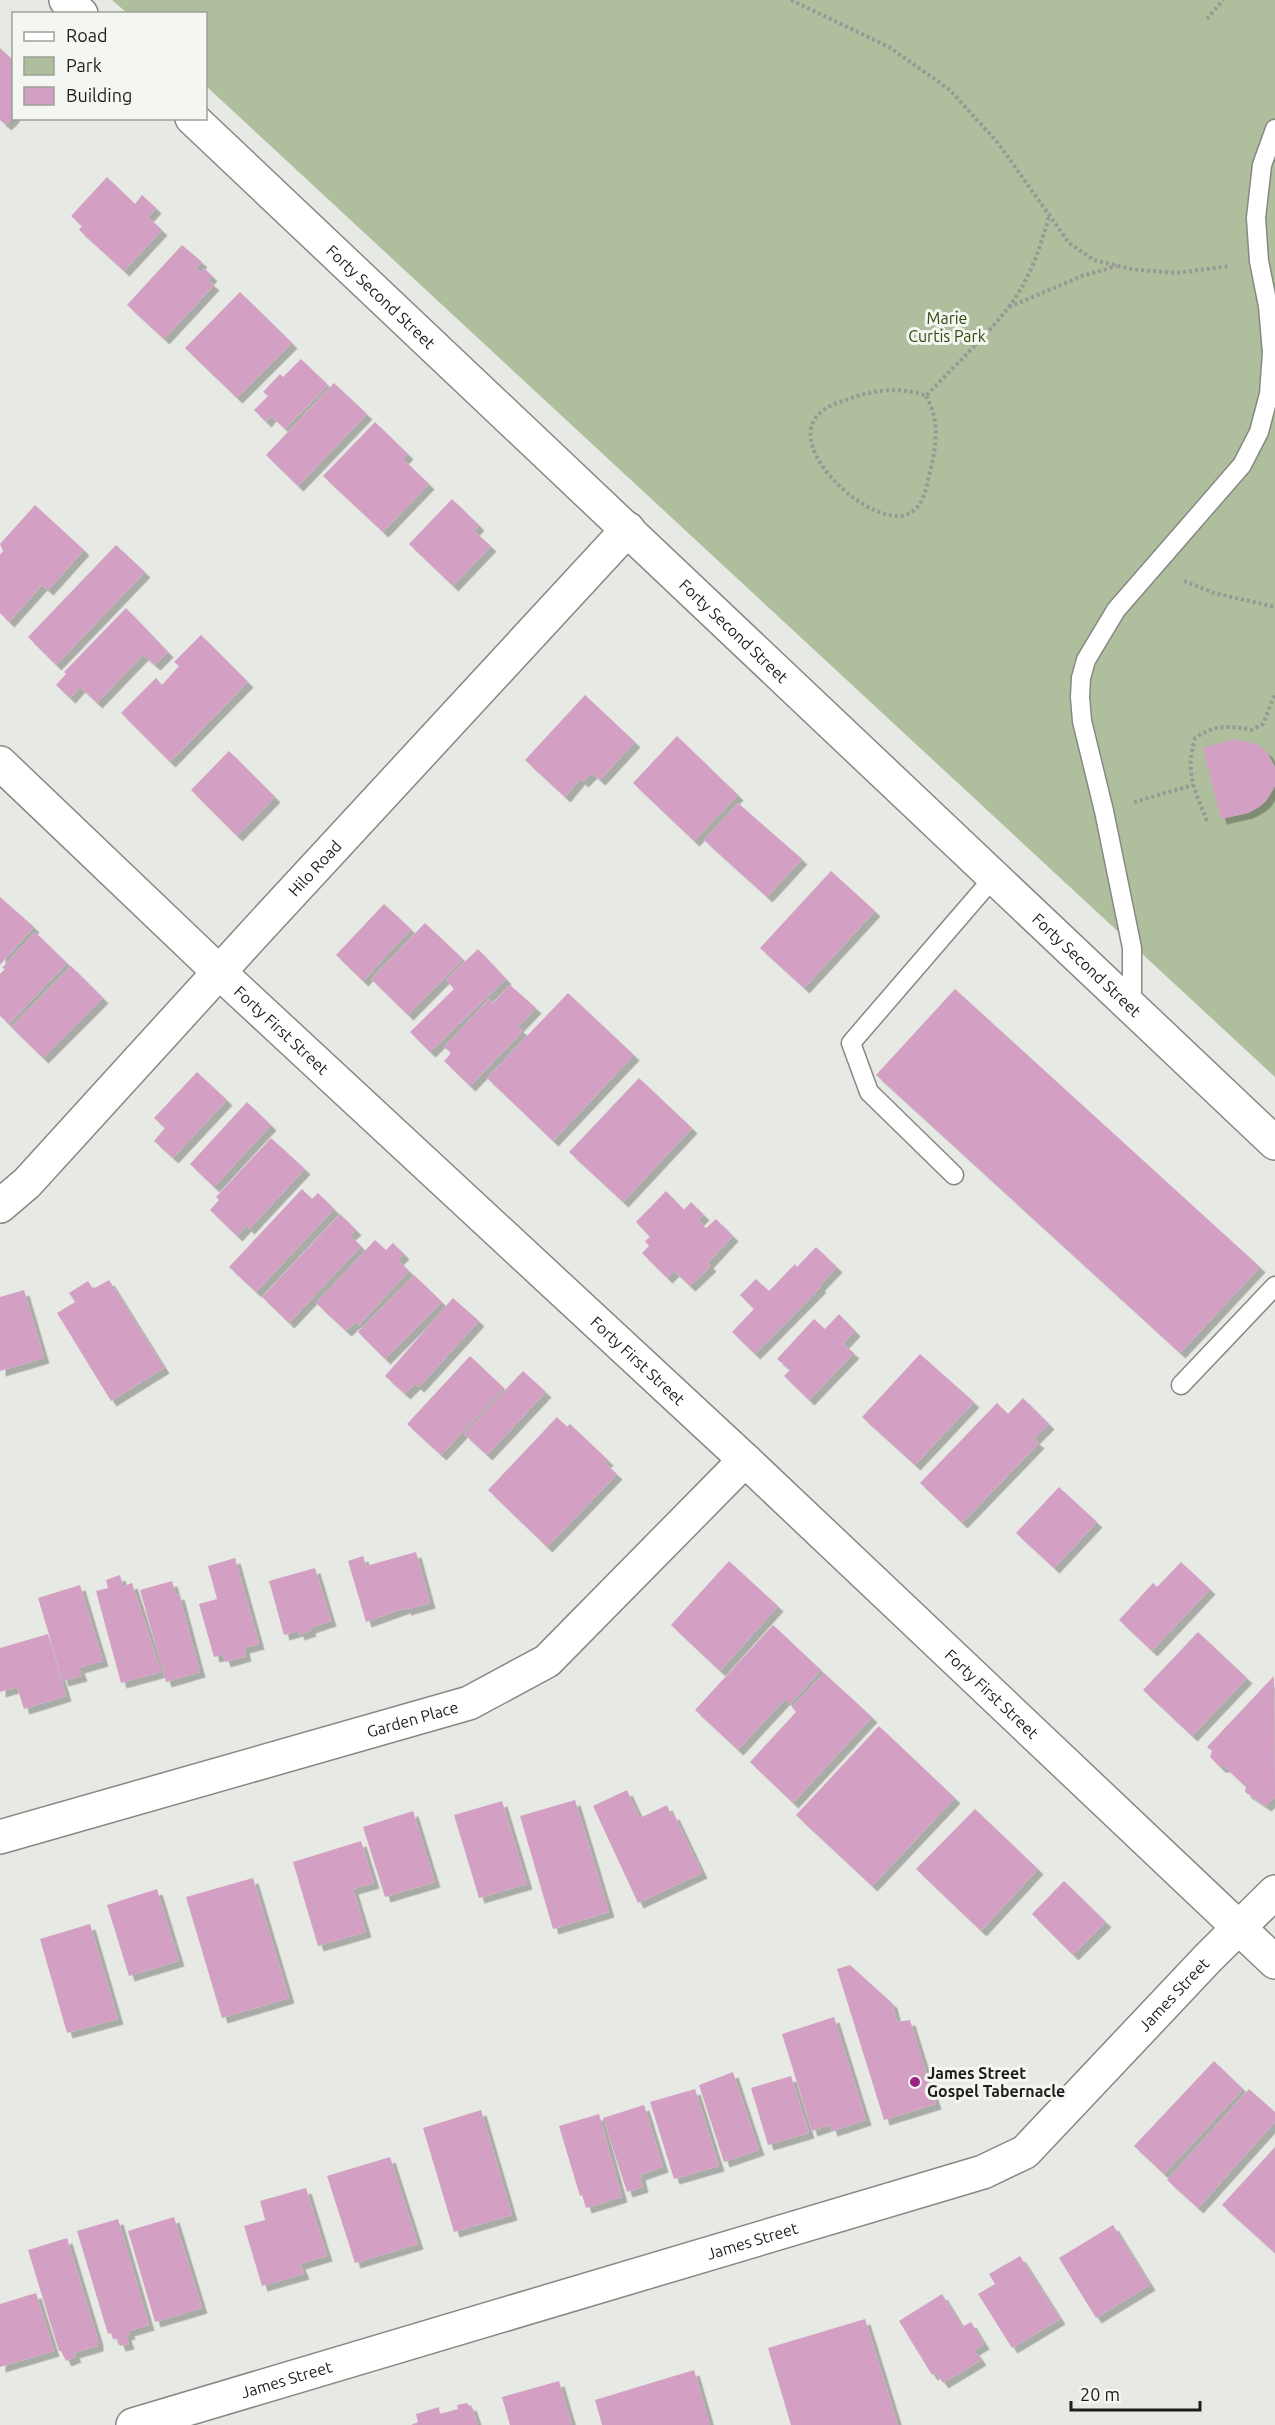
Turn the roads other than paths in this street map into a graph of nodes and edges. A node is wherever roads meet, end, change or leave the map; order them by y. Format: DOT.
graph roads {
  1 [pos="66,0"];
  2 [pos="79,12"];
  3 [pos="194,120"];
  4 [pos="1275,129"];
  5 [pos="628,529"];
  6 [pos="0,763"];
  7 [pos="994,877"];
  8 [pos="219,972"];
  9 [pos="1132,1006"];
  10 [pos="1275,1143"];
  11 [pos="954,1175"];
  12 [pos="0,1206"];
  13 [pos="1275,1286"];
  14 [pos="1181,1385"];
  15 [pos="744,1460"];
  16 [pos="0,1837"];
  17 [pos="1275,1892"];
  18 [pos="1239,1927"];
  19 [pos="1275,1962"];
  20 [pos="133,2425"];
  1 -- 2 [label="street"];
  3 -- 5 [label="street, Forty Second Street"];
  4 -- 9 [label="lane"];
  5 -- 7 [label="street, Forty Second Street"];
  5 -- 8 [label="street, Hilo Road"];
  6 -- 8 [label="street, Forty First Street"];
  7 -- 9 [label="street, Forty Second Street"];
  7 -- 11 [label="lane"];
  8 -- 12 [label="street, Hilo Road"];
  8 -- 15 [label="street, Forty First Street"];
  9 -- 10 [label="street, Forty Second Street"];
  13 -- 14 [label="lane"];
  15 -- 16 [label="street, Garden Place"];
  15 -- 18 [label="street, Forty First Street"];
  17 -- 18 [label="street, James Street"];
  18 -- 19 [label="street, Forty First Street"];
  18 -- 20 [label="street, James Street"];
}
